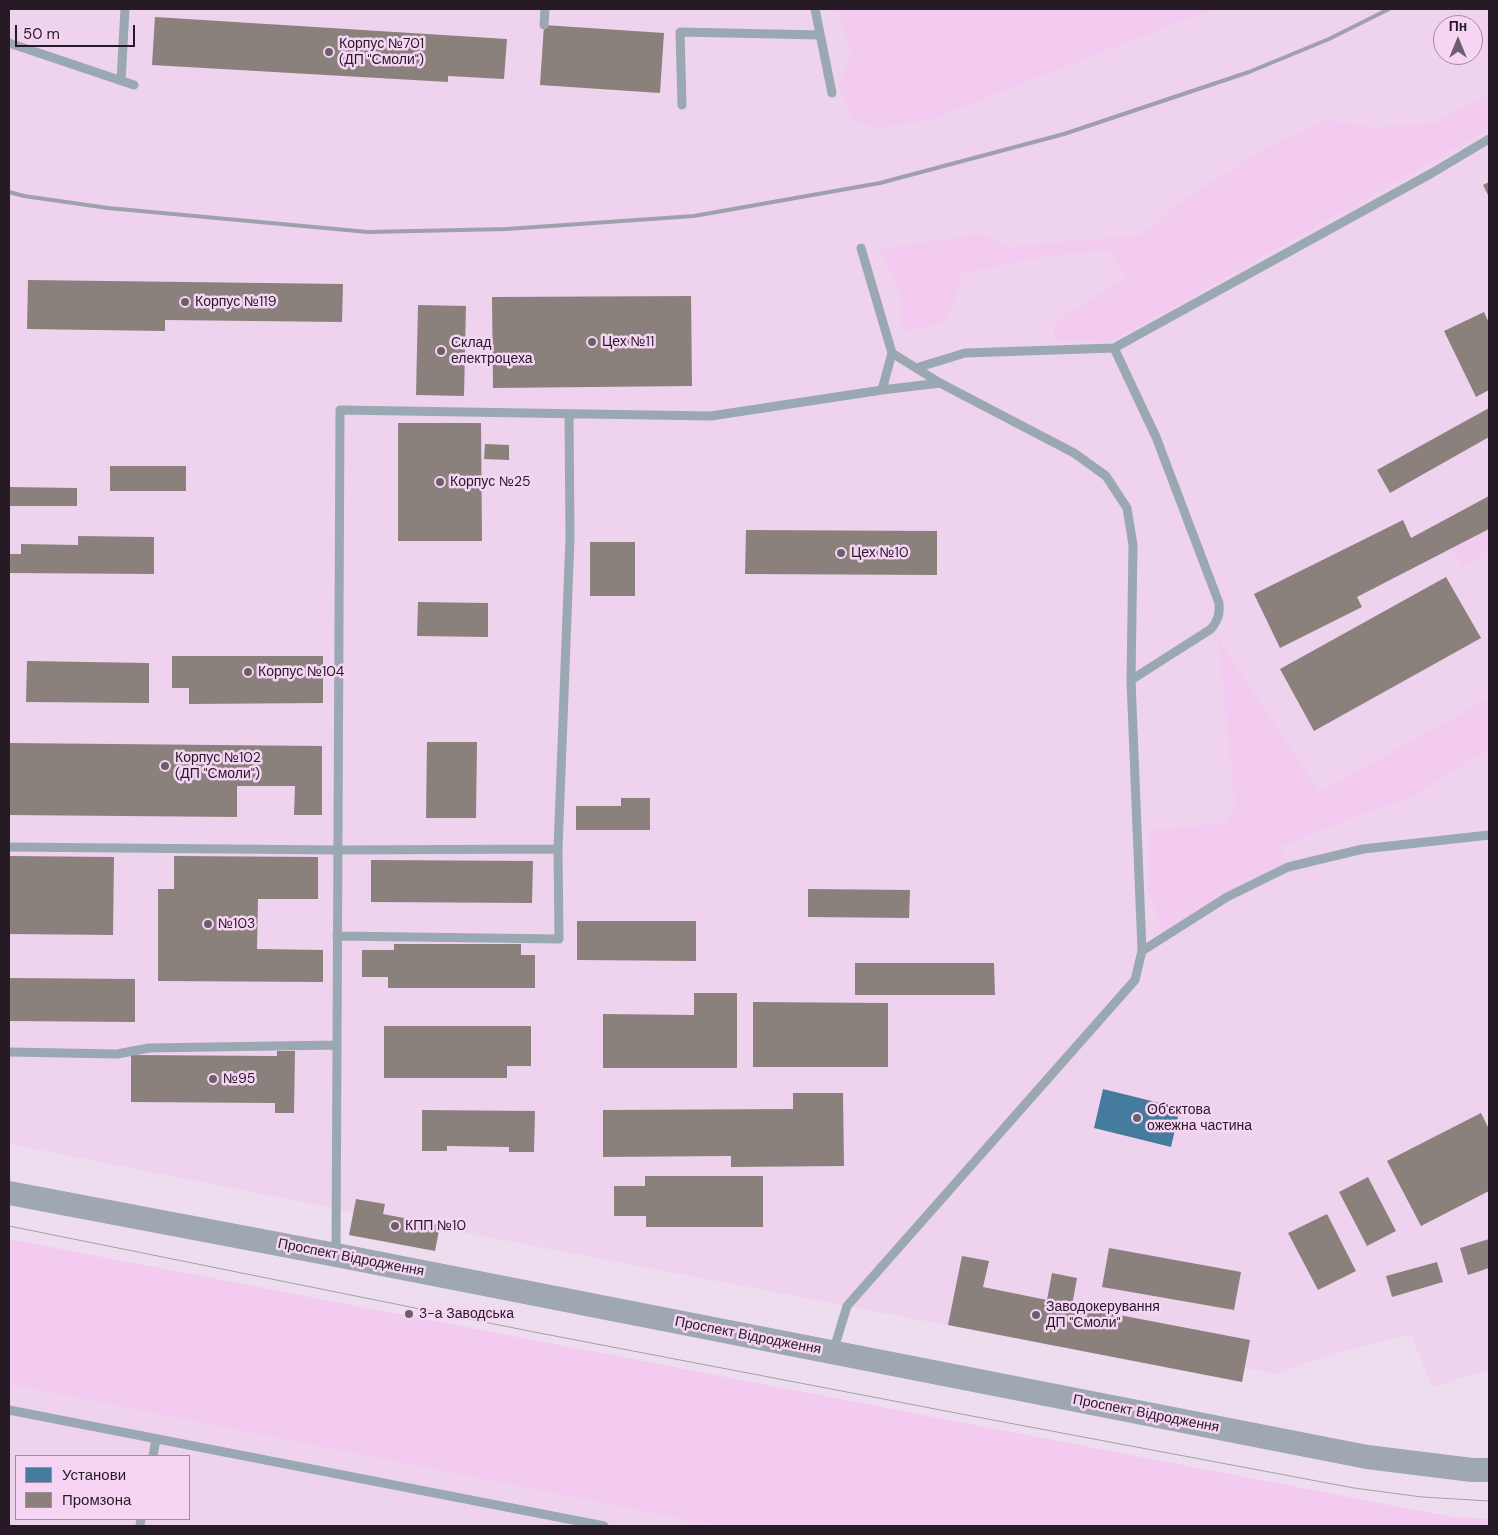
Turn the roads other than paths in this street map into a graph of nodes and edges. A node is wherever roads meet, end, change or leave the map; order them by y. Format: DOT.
graph roads {
  1 [pos="125,9"];
  2 [pos="544,9"];
  3 [pos="815,9"];
  4 [pos="544,25"];
  5 [pos="820,35"];
  6 [pos="9,43"];
  7 [pos="121,80"];
  8 [pos="134,85"];
  9 [pos="832,93"];
  10 [pos="682,105"];
  11 [pos="1489,139"];
  12 [pos="861,248"];
  13 [pos="1114,348"];
  14 [pos="892,353"];
  15 [pos="916,368"];
  16 [pos="940,383"];
  17 [pos="882,390"];
  18 [pos="569,414"];
  19 [pos="1131,680"];
  20 [pos="1489,835"];
  21 [pos="9,847"];
  22 [pos="558,849"];
  23 [pos="338,850"];
  24 [pos="337,936"];
  25 [pos="1142,951"];
  26 [pos="337,1045"];
  27 [pos="9,1052"];
  28 [pos="9,1193"];
  29 [pos="336,1255"];
  30 [pos="833,1352"];
  31 [pos="9,1410"];
  32 [pos="156,1439"];
  33 [pos="153,1455"];
  34 [pos="1489,1470"];
  35 [pos="604,1526"];
  1 -- 7 [label="lane"];
  2 -- 4 [label="lane"];
  3 -- 5 [label="lane"];
  5 -- 9 [label="lane"];
  5 -- 10 [label="lane"];
  6 -- 7 [label="lane"];
  7 -- 8 [label="lane"];
  11 -- 13 [label="lane"];
  12 -- 14 [label="lane"];
  13 -- 15 [label="lane"];
  13 -- 19 [label="lane"];
  14 -- 15 [label="lane"];
  14 -- 17 [label="lane"];
  15 -- 16 [label="lane"];
  16 -- 17 [label="lane"];
  16 -- 19 [label="lane"];
  17 -- 18 [label="lane"];
  18 -- 22 [label="lane"];
  18 -- 23 [label="lane"];
  19 -- 25 [label="lane"];
  20 -- 25 [label="lane"];
  21 -- 23 [label="lane"];
  22 -- 23 [label="lane"];
  22 -- 24 [label="lane"];
  23 -- 24 [label="lane"];
  24 -- 26 [label="lane"];
  25 -- 30 [label="lane"];
  26 -- 27 [label="lane"];
  26 -- 29 [label="lane"];
  28 -- 29 [label="street, Проспект Відродження"];
  29 -- 30 [label="street, Проспект Відродження"];
  30 -- 34 [label="street, Проспект Відродження"];
  31 -- 32 [label="lane"];
  32 -- 33 [label="lane"];
  32 -- 35 [label="lane"];
}
